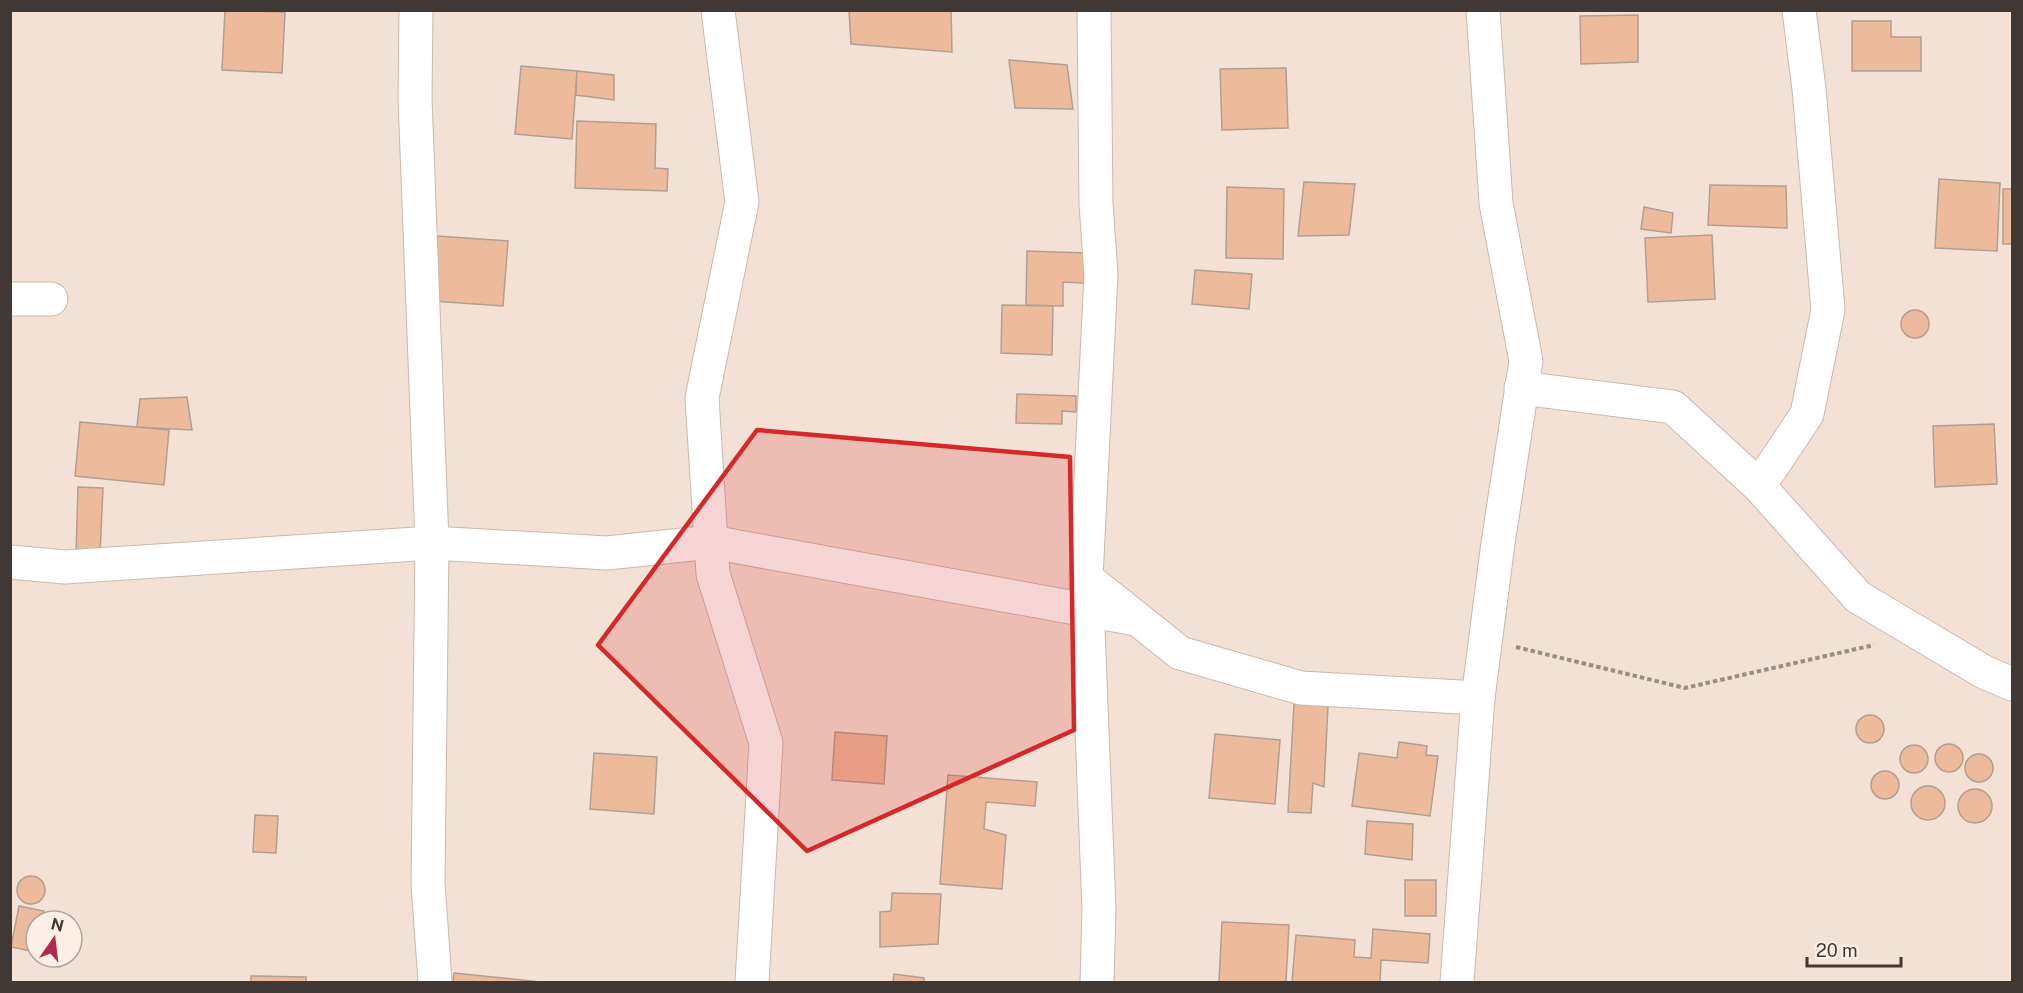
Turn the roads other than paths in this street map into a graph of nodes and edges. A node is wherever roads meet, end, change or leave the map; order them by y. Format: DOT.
graph roads {
  1 [pos="416,10"];
  2 [pos="718,10"];
  3 [pos="1094,10"];
  4 [pos="1483,10"];
  5 [pos="1799,10"];
  6 [pos="51,299"];
  7 [pos="10,300"];
  8 [pos="1521,388"];
  9 [pos="1759,486"];
  10 [pos="711,542"];
  11 [pos="432,543"];
  12 [pos="10,562"];
  13 [pos="1086,594"];
  14 [pos="2013,684"];
  15 [pos="1478,698"];
  16 [pos="435,982"];
  17 [pos="752,982"];
  18 [pos="1097,982"];
  19 [pos="1457,982"];
  1 -- 11 [label="street"];
  2 -- 10 [label="street"];
  3 -- 13 [label="street"];
  4 -- 8 [label="street"];
  5 -- 9 [label="street"];
  6 -- 7 [label="street"];
  8 -- 9 [label="street"];
  8 -- 15 [label="street"];
  9 -- 14 [label="street"];
  10 -- 11 [label="street"];
  10 -- 13 [label="street"];
  10 -- 17 [label="street"];
  11 -- 12 [label="street"];
  11 -- 16 [label="street"];
  13 -- 15 [label="street"];
  13 -- 18 [label="street"];
  15 -- 19 [label="street"];
}
